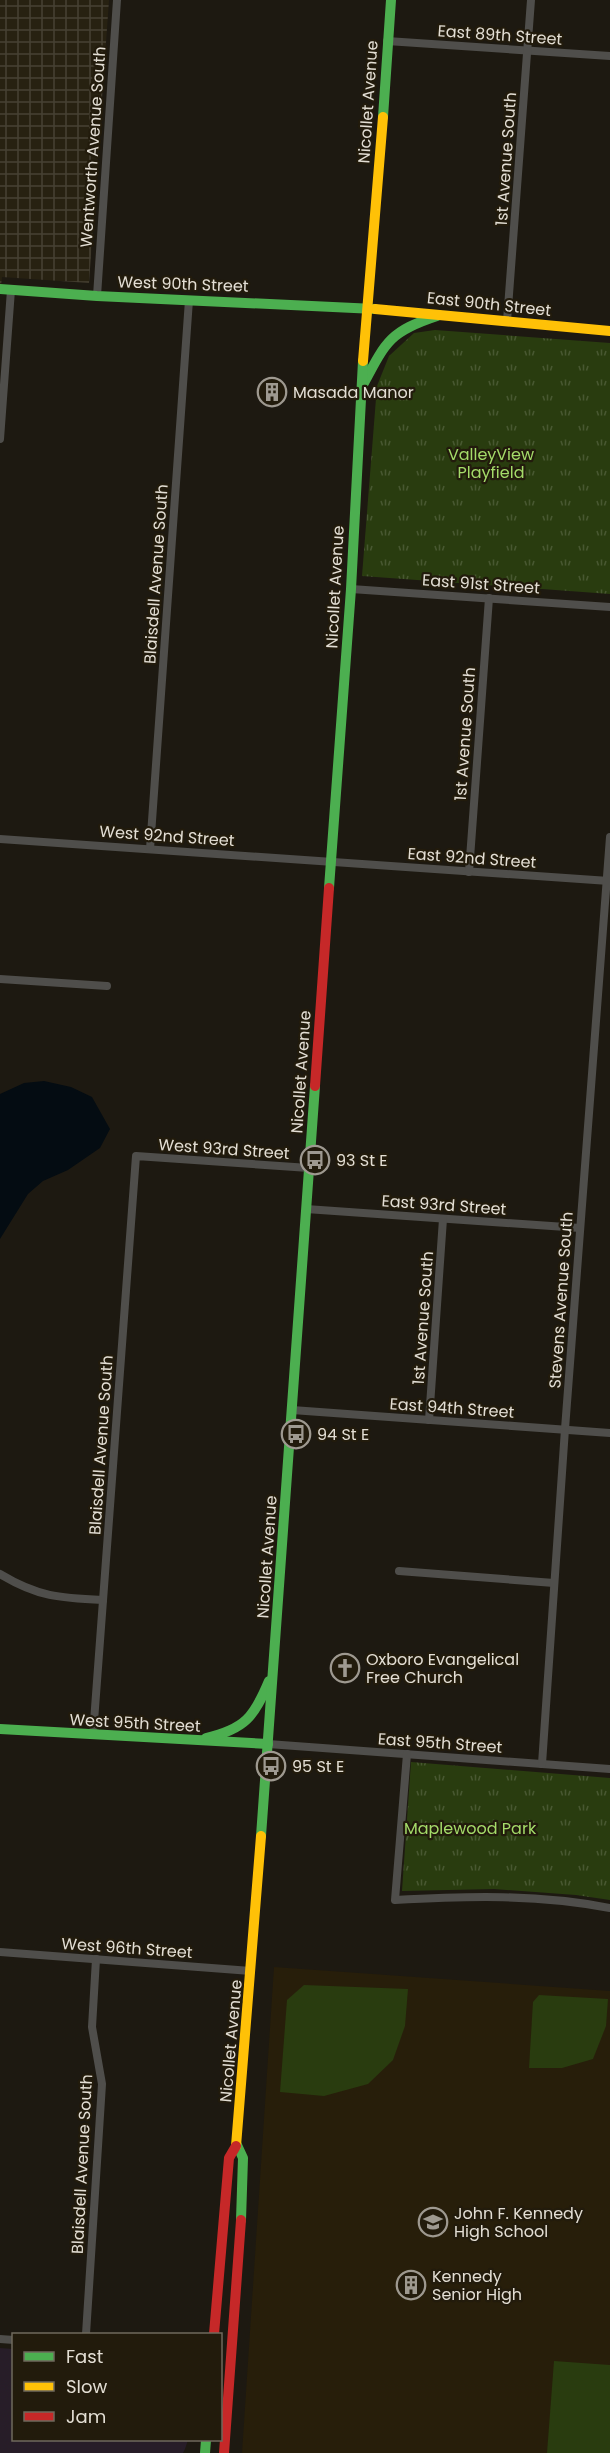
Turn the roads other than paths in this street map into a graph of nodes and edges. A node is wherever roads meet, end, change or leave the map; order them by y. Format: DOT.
graph roads {
  1 [pos="117,0"];
  2 [pos="391,0"];
  3 [pos="531,0"];
  4 [pos="387,41"];
  5 [pos="527,50"];
  6 [pos="610,56"];
  7 [pos="6,290"];
  8 [pos="97,296"];
  9 [pos="189,300"];
  10 [pos="366,308"];
  11 [pos="444,314"];
  12 [pos="507,321"];
  13 [pos="610,331"];
  14 [pos="361,388"];
  15 [pos="0,439"];
  16 [pos="351,589"];
  17 [pos="489,598"];
  18 [pos="610,607"];
  19 [pos="610,837"];
  20 [pos="0,839"];
  21 [pos="150,849"];
  22 [pos="332,861"];
  23 [pos="469,872"];
  24 [pos="608,881"];
  25 [pos="0,979"];
  26 [pos="107,986"];
  27 [pos="136,1156"];
  28 [pos="309,1168"];
  29 [pos="306,1209"];
  30 [pos="443,1219"];
  31 [pos="580,1228"];
  32 [pos="292,1410"];
  33 [pos="429,1420"];
  34 [pos="565,1429"];
  35 [pos="610,1432"];
  36 [pos="399,1571"];
  37 [pos="0,1574"];
  38 [pos="554,1582"];
  39 [pos="103,1600"];
  40 [pos="273,1672"];
  41 [pos="0,1729"];
  42 [pos="93,1736"];
  43 [pos="193,1741"];
  44 [pos="268,1744"];
  45 [pos="407,1754"];
  46 [pos="542,1764"];
  47 [pos="610,1769"];
  48 [pos="610,1908"];
  49 [pos="0,1952"];
  50 [pos="96,1959"];
  51 [pos="251,1971"];
  52 [pos="237,2145"];
  53 [pos="86,2333"];
  54 [pos="214,2333"];
  55 [pos="230,2370"];
  56 [pos="222,2377"];
  57 [pos="224,2453"];
  1 -- 8 [label="street, Wentworth Avenue South"];
  2 -- 4 [label="main road, Nicollet Avenue"];
  3 -- 5 [label="street, 1st Avenue South"];
  4 -- 5 [label="street, East 89th Street"];
  4 -- 10 [label="main road, Nicollet Avenue"];
  5 -- 6 [label="street, East 89th Street"];
  5 -- 12 [label="street, 1st Avenue South"];
  7 -- 8 [label="main road, West 90th Street"];
  7 -- 15 [label="street"];
  8 -- 9 [label="main road, West 90th Street"];
  9 -- 10 [label="main road, West 90th Street"];
  9 -- 21 [label="street, Blaisdell Avenue South"];
  10 -- 11 [label="main road, East 90th Street"];
  10 -- 14 [label="main road, Nicollet Avenue"];
  11 -- 12 [label="main road, East 90th Street"];
  11 -- 14 [label="main road"];
  12 -- 13 [label="main road, East 90th Street"];
  14 -- 16 [label="main road, Nicollet Avenue"];
  16 -- 17 [label="street, East 91st Street"];
  16 -- 22 [label="main road, Nicollet Avenue"];
  17 -- 18 [label="street, East 91st Street"];
  17 -- 23 [label="street, 1st Avenue South"];
  19 -- 24 [label="street, Stevens Avenue South"];
  20 -- 21 [label="street, West 92nd Street"];
  21 -- 22 [label="street, West 92nd Street"];
  22 -- 23 [label="street, East 92nd Street"];
  22 -- 28 [label="main road, Nicollet Avenue"];
  23 -- 24 [label="street, East 92nd Street"];
  24 -- 31 [label="street, Stevens Avenue South"];
  25 -- 26 [label="street"];
  27 -- 28 [label="street, West 93rd Street"];
  27 -- 39 [label="street, Blaisdell Avenue South"];
  28 -- 29 [label="main road, Nicollet Avenue"];
  29 -- 30 [label="street, East 93rd Street"];
  29 -- 32 [label="main road, Nicollet Avenue"];
  30 -- 31 [label="street, East 93rd Street"];
  30 -- 33 [label="street, 1st Avenue South"];
  31 -- 34 [label="street, Stevens Avenue South"];
  32 -- 33 [label="street, East 94th Street"];
  32 -- 40 [label="main road, Nicollet Avenue"];
  33 -- 34 [label="street, East 94th Street"];
  34 -- 35 [label="street, East 94th Street"];
  34 -- 38 [label="street, Stevens Avenue South"];
  36 -- 38 [label="street"];
  37 -- 39 [label="street"];
  38 -- 46 [label="street, Stevens Avenue South"];
  39 -- 42 [label="street, Blaisdell Avenue South"];
  40 -- 43 [label="main road"];
  40 -- 44 [label="main road, Nicollet Avenue"];
  41 -- 42 [label="main road, West 95th Street"];
  42 -- 43 [label="main road, West 95th Street"];
  43 -- 44 [label="main road, West 95th Street"];
  44 -- 45 [label="street, East 95th Street"];
  44 -- 51 [label="main road, Nicollet Avenue"];
  45 -- 46 [label="street, East 95th Street"];
  45 -- 48 [label="street"];
  46 -- 47 [label="street, East 95th Street"];
  49 -- 50 [label="street, West 96th Street"];
  50 -- 51 [label="street, West 96th Street"];
  50 -- 53 [label="street, Blaisdell Avenue South"];
  51 -- 52 [label="main road, Nicollet Avenue"];
  52 -- 54 [label="main road, Nicollet Avenue"];
  52 -- 55 [label="main road, Nicollet Avenue"];
  55 -- 56 [label="main road"];
  55 -- 57 [label="main road, Nicollet Avenue"];
}
